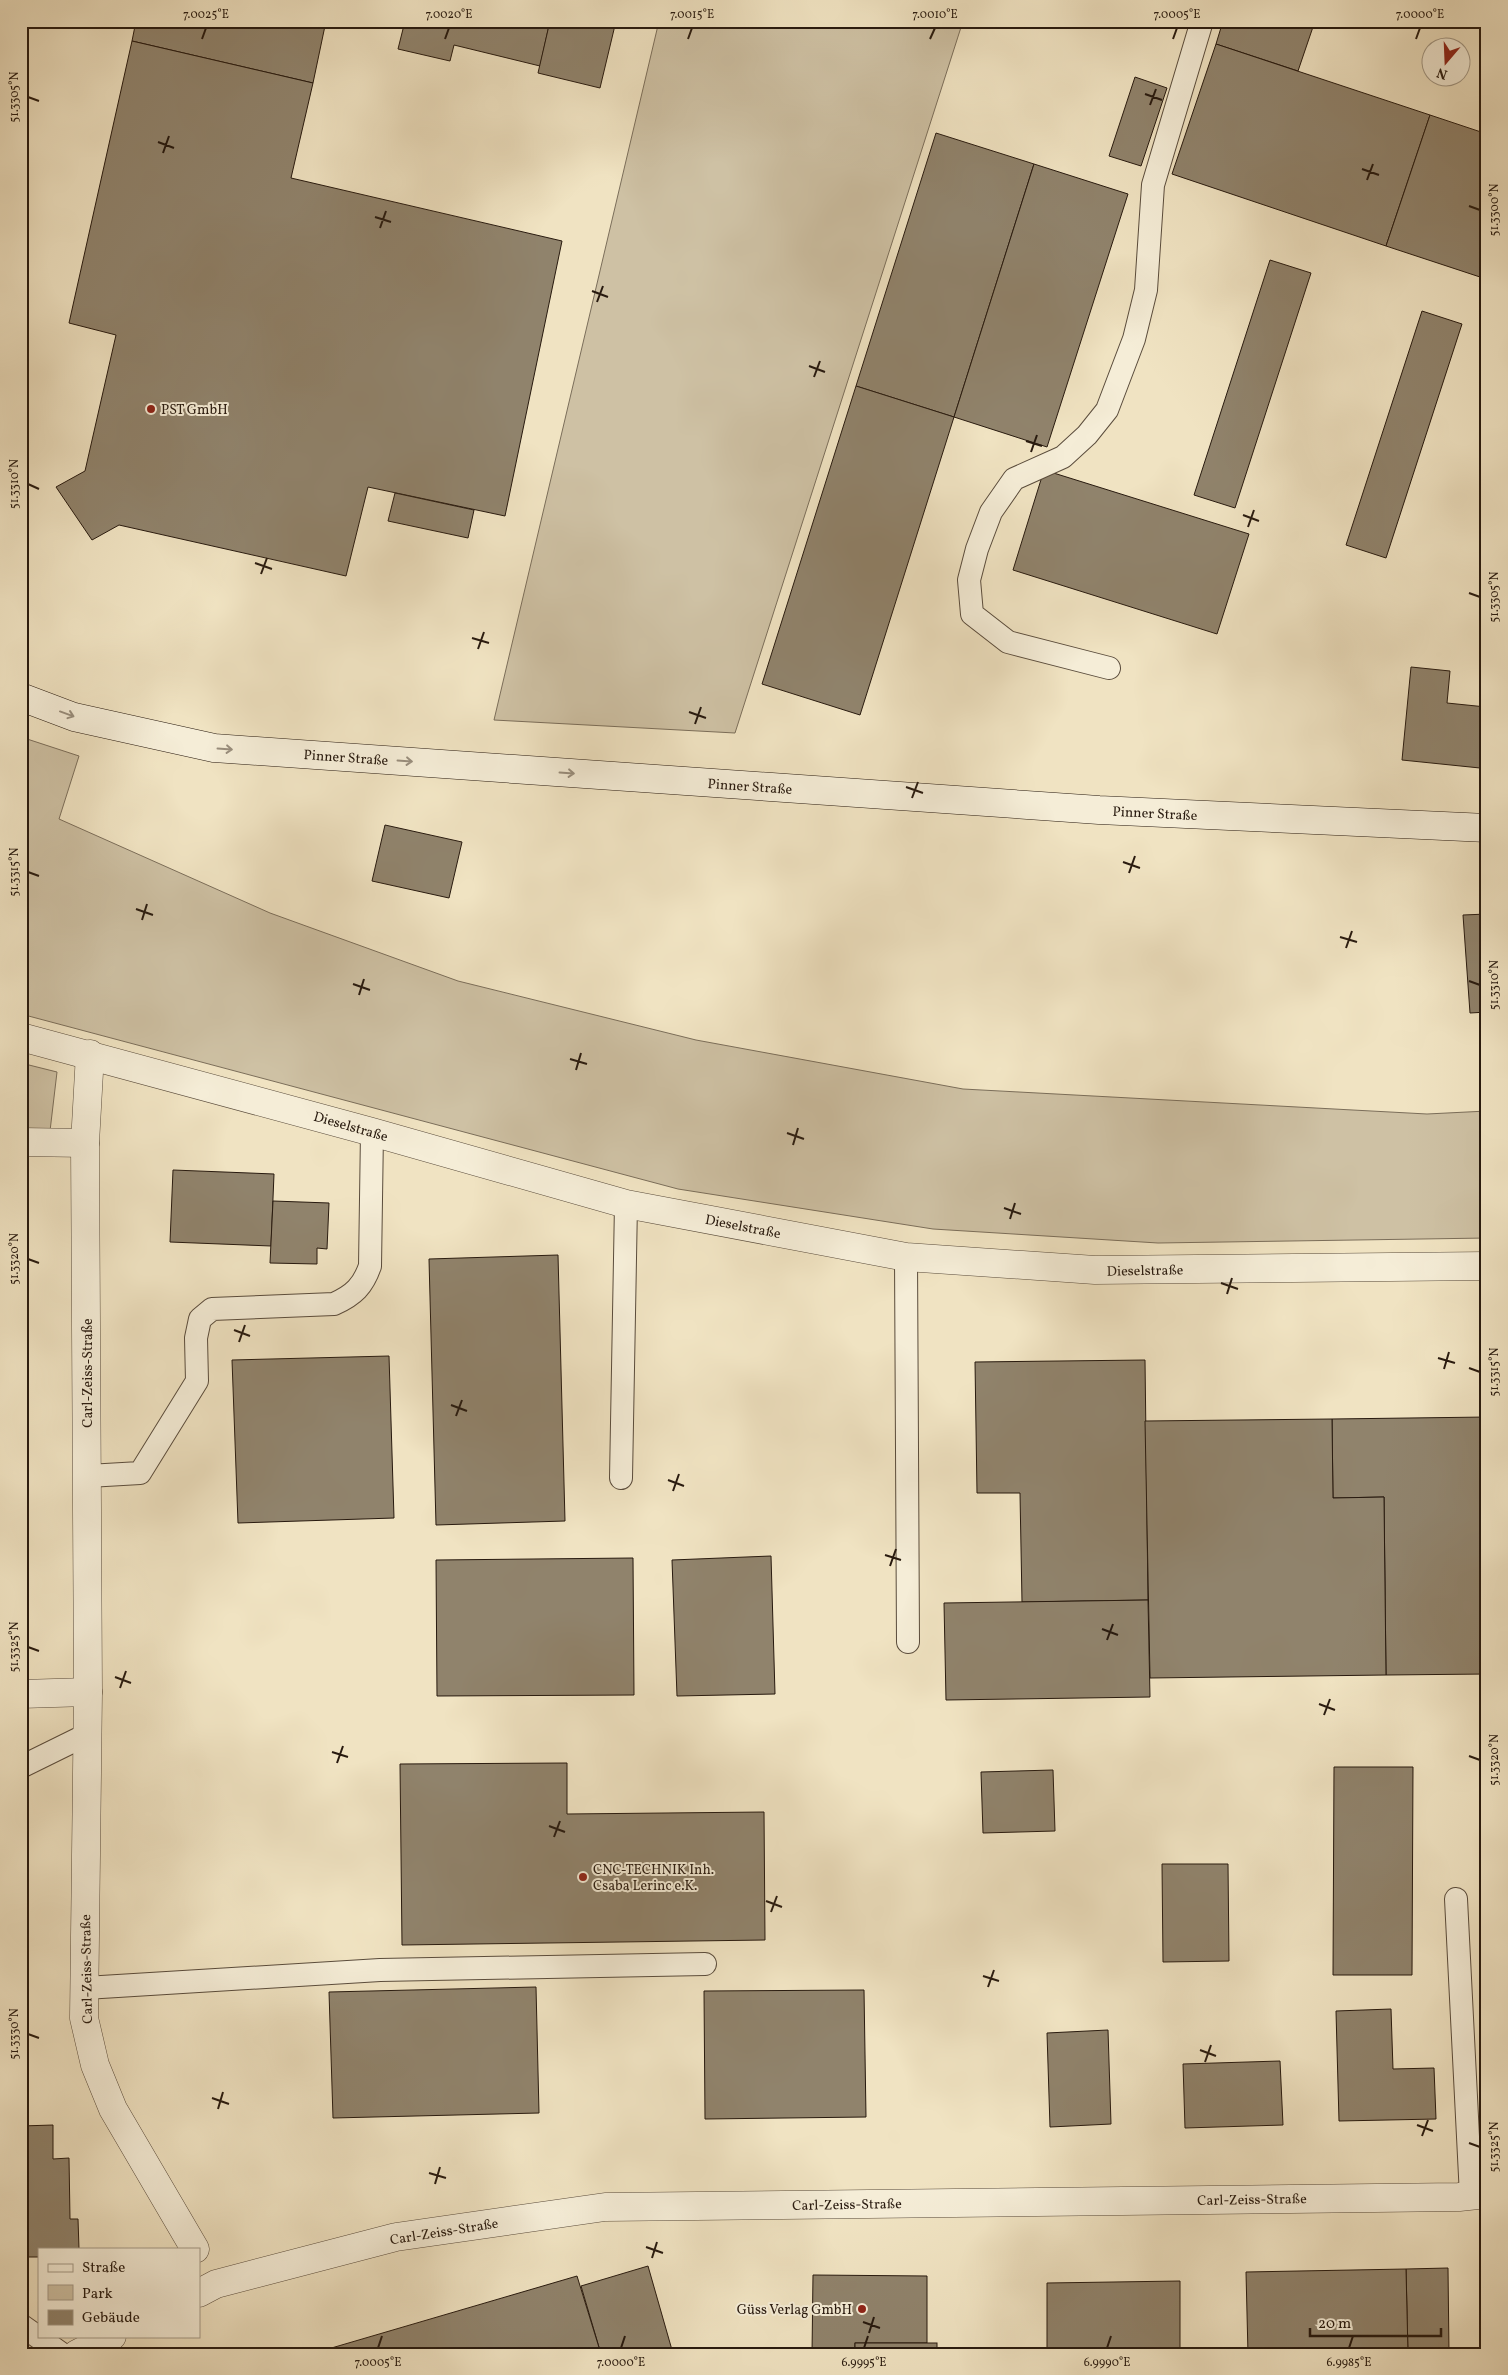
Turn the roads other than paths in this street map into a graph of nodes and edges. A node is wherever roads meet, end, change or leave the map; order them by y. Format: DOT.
graph roads {
  1 [pos="1202,21"];
  2 [pos="1109,668"];
  3 [pos="21,697"];
  4 [pos="1487,828"];
  5 [pos="21,1037"];
  6 [pos="90,1054"];
  7 [pos="372,1132"];
  8 [pos="21,1142"];
  9 [pos="85,1143"];
  10 [pos="626,1204"];
  11 [pos="906,1257"];
  12 [pos="1487,1266"];
  13 [pos="88,1476"];
  14 [pos="621,1478"];
  15 [pos="908,1642"];
  16 [pos="88,1692"];
  17 [pos="21,1694"];
  18 [pos="88,1734"];
  19 [pos="21,1767"];
  20 [pos="1456,1899"];
  21 [pos="705,1964"];
  22 [pos="85,1988"];
  23 [pos="1479,2195"];
  24 [pos="194,2248"];
  25 [pos="200,2259"];
  26 [pos="207,2289"];
  27 [pos="21,2325"];
  28 [pos="38,2337"];
  29 [pos="39,2338"];
  30 [pos="108,2338"];
  31 [pos="62,2354"];
  32 [pos="78,2354"];
  1 -- 2 [label="lane"];
  3 -- 4 [label="street, Pinner Straße, one-way"];
  5 -- 6 [label="street, Dieselstraße"];
  6 -- 7 [label="street, Dieselstraße"];
  6 -- 9 [label="street, Carl-Zeiss-Straße"];
  7 -- 10 [label="street, Dieselstraße"];
  7 -- 13 [label="lane"];
  8 -- 9 [label="street"];
  9 -- 13 [label="street, Carl-Zeiss-Straße"];
  10 -- 11 [label="street, Dieselstraße"];
  10 -- 14 [label="lane"];
  11 -- 12 [label="street, Dieselstraße"];
  11 -- 15 [label="lane"];
  13 -- 16 [label="street, Carl-Zeiss-Straße"];
  16 -- 17 [label="street"];
  16 -- 18 [label="street, Carl-Zeiss-Straße"];
  18 -- 19 [label="lane"];
  18 -- 22 [label="street, Carl-Zeiss-Straße"];
  20 -- 23 [label="lane"];
  21 -- 22 [label="lane"];
  22 -- 24 [label="street, Carl-Zeiss-Straße"];
  23 -- 26 [label="street, Carl-Zeiss-Straße"];
  25 -- 26 [label="street, Carl-Zeiss-Straße"];
  27 -- 28 [label="lane"];
  29 -- 31 [label="lane"];
  30 -- 32 [label="street"];
}
